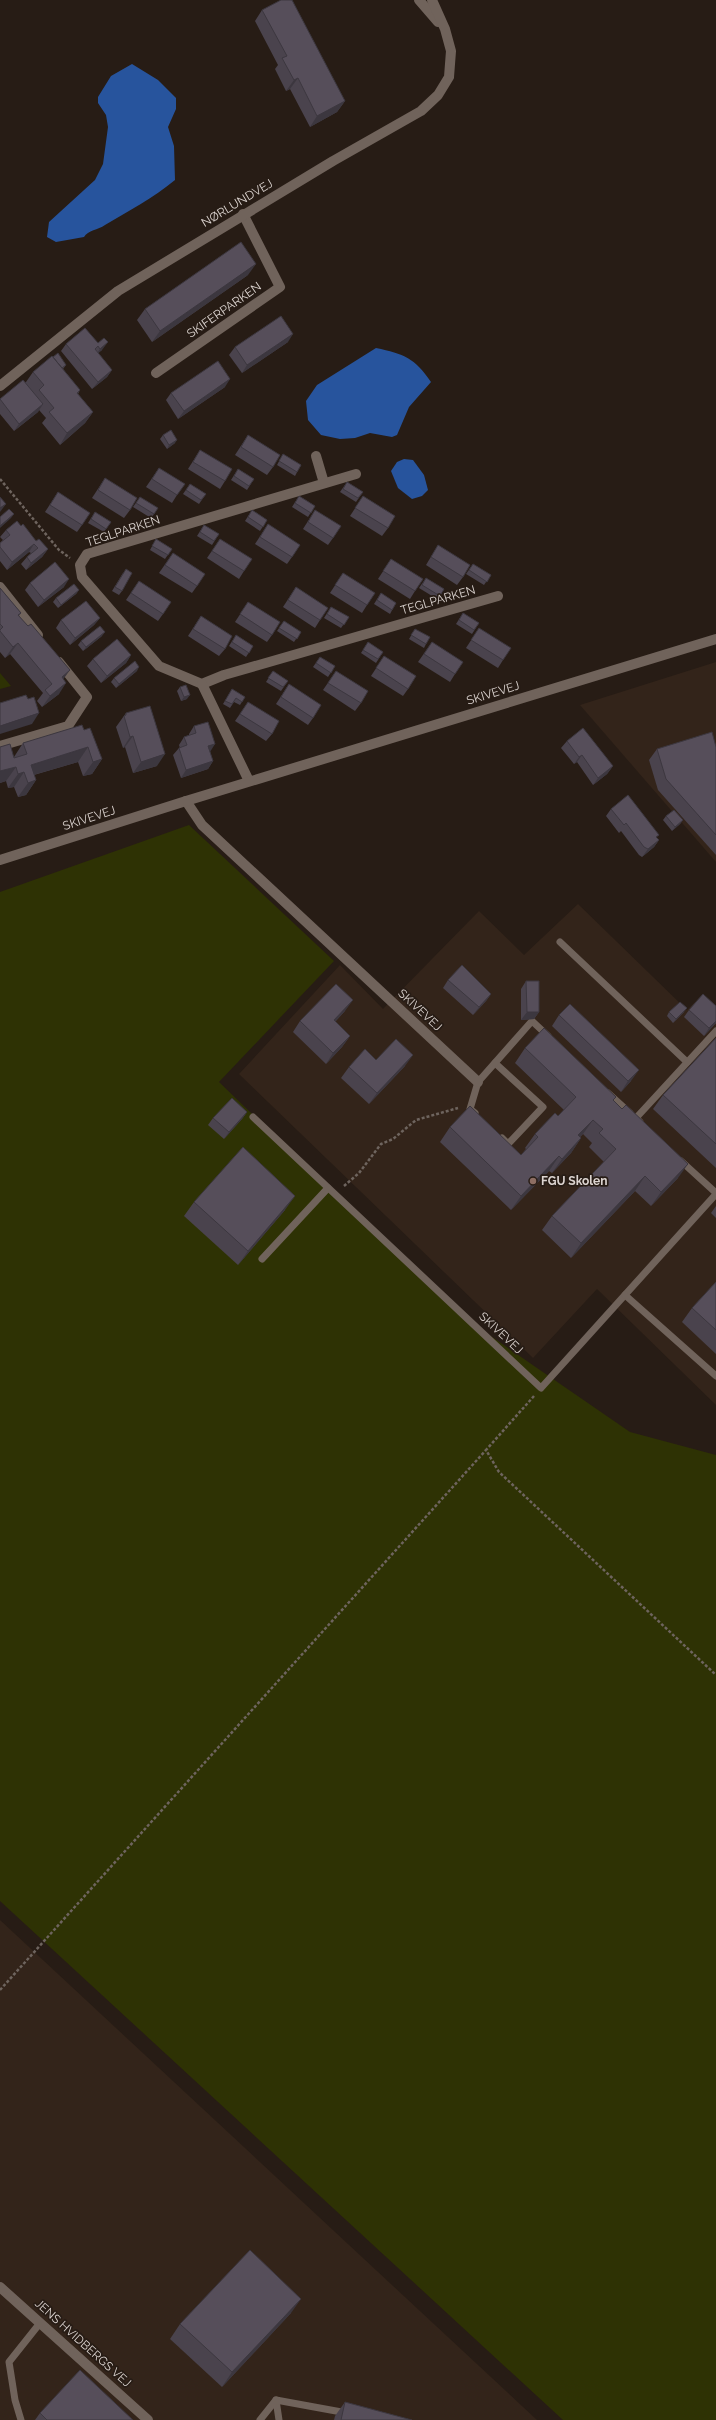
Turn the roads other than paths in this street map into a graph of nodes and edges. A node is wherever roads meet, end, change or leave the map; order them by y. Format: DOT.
graph roads {
  1 [pos="419,0"];
  2 [pos="432,0"];
  3 [pos="445,29"];
  4 [pos="243,214"];
  5 [pos="156,373"];
  6 [pos="0,386"];
  7 [pos="316,456"];
  8 [pos="356,474"];
  9 [pos="324,483"];
  10 [pos="0,587"];
  11 [pos="498,596"];
  12 [pos="715,641"];
  13 [pos="43,642"];
  14 [pos="53,654"];
  15 [pos="202,684"];
  16 [pos="0,746"];
  17 [pos="249,781"];
  18 [pos="186,801"];
  19 [pos="0,860"];
  20 [pos="560,942"];
  21 [pos="716,1031"];
  22 [pos="555,1043"];
  23 [pos="495,1062"];
  24 [pos="687,1062"];
  25 [pos="478,1082"];
  26 [pos="601,1086"];
  27 [pos="253,1117"];
  28 [pos="636,1118"];
  29 [pos="481,1119"];
  30 [pos="647,1129"];
  31 [pos="497,1134"];
  32 [pos="676,1156"];
  33 [pos="328,1188"];
  34 [pos="716,1194"];
  35 [pos="262,1259"];
  36 [pos="625,1295"];
  37 [pos="716,1376"];
  38 [pos="0,2287"];
  39 [pos="40,2322"];
  40 [pos="276,2400"];
  41 [pos="358,2416"];
  42 [pos="21,2420"];
  43 [pos="148,2420"];
  44 [pos="260,2420"];
  45 [pos="279,2420"];
  1 -- 3 [label="street, NØRLUNDVEJ"];
  2 -- 3 [label="street, NØRLUNDVEJ"];
  3 -- 4 [label="street, NØRLUNDVEJ"];
  4 -- 5 [label="street, SKIFERPARKEN"];
  4 -- 6 [label="street, NØRLUNDVEJ"];
  7 -- 9 [label="street"];
  8 -- 9 [label="street, TEGLPARKEN"];
  9 -- 15 [label="street, TEGLPARKEN"];
  10 -- 13 [label="street"];
  11 -- 15 [label="street, TEGLPARKEN"];
  12 -- 17 [label="street, SKIVEVEJ"];
  14 -- 16 [label="street"];
  15 -- 17 [label="street"];
  17 -- 18 [label="street, SKIVEVEJ"];
  18 -- 19 [label="street, SKIVEVEJ"];
  18 -- 25 [label="street, SKIVEVEJ"];
  20 -- 24 [label="lane"];
  21 -- 24 [label="lane"];
  22 -- 23 [label="lane"];
  23 -- 25 [label="lane"];
  23 -- 31 [label="lane"];
  24 -- 28 [label="lane"];
  25 -- 29 [label="lane"];
  26 -- 28 [label="lane"];
  27 -- 33 [label="lane, SKIVEVEJ"];
  28 -- 30 [label="lane"];
  32 -- 34 [label="lane"];
  33 -- 35 [label="lane"];
  33 -- 36 [label="lane, SKIVEVEJ"];
  34 -- 36 [label="lane"];
  36 -- 37 [label="lane"];
  38 -- 39 [label="street, JENS HVIDBERGS VEJ"];
  39 -- 42 [label="lane"];
  39 -- 43 [label="street, JENS HVIDBERGS VEJ"];
  40 -- 41 [label="lane"];
  40 -- 44 [label="lane"];
  40 -- 45 [label="lane"];
}
